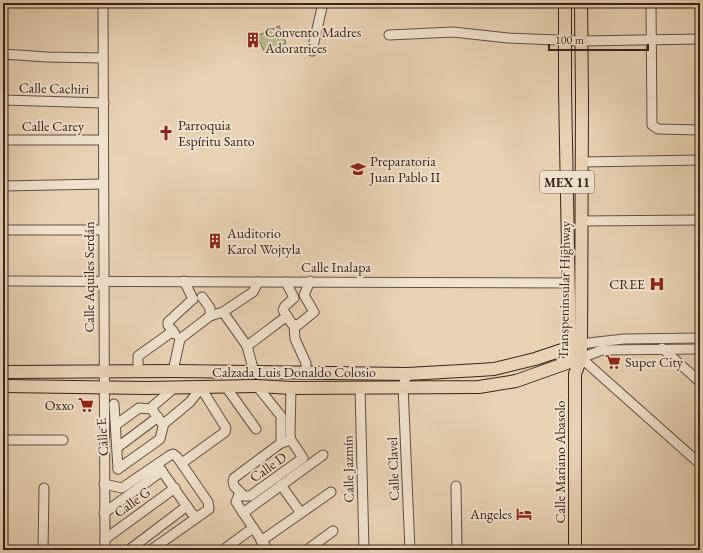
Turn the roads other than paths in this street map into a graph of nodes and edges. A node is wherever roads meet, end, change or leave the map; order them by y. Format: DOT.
graph roads {
  1 [pos="103,3"];
  2 [pos="323,3"];
  3 [pos="565,3"];
  4 [pos="581,3"];
  5 [pos="651,3"];
  6 [pos="388,35"];
  7 [pos="651,39"];
  8 [pos="566,40"];
  9 [pos="700,40"];
  10 [pos="582,41"];
  11 [pos="312,51"];
  12 [pos="3,54"];
  13 [pos="103,58"];
  14 [pos="3,100"];
  15 [pos="104,103"];
  16 [pos="700,130"];
  17 [pos="3,140"];
  18 [pos="103,140"];
  19 [pos="700,160"];
  20 [pos="582,162"];
  21 [pos="102,184"];
  22 [pos="3,186"];
  23 [pos="700,220"];
  24 [pos="581,221"];
  25 [pos="3,230"];
  26 [pos="103,230"];
  27 [pos="104,280"];
  28 [pos="3,281"];
  29 [pos="184,281"];
  30 [pos="310,281"];
  31 [pos="209,282"];
  32 [pos="258,282"];
  33 [pos="286,282"];
  34 [pos="569,282"];
  35 [pos="304,295"];
  36 [pos="197,298"];
  37 [pos="294,298"];
  38 [pos="223,312"];
  39 [pos="210,316"];
  40 [pos="287,316"];
  41 [pos="294,325"];
  42 [pos="173,331"];
  43 [pos="662,338"];
  44 [pos="700,338"];
  45 [pos="180,339"];
  46 [pos="247,346"];
  47 [pos="575,346"];
  48 [pos="662,349"];
  49 [pos="700,349"];
  50 [pos="576,360"];
  51 [pos="173,370"];
  52 [pos="3,372"];
  53 [pos="103,372"];
  54 [pos="141,372"];
  55 [pos="254,372"];
  56 [pos="306,372"];
  57 [pos="407,374"];
  58 [pos="575,374"];
  59 [pos="700,382"];
  60 [pos="3,386"];
  61 [pos="257,386"];
  62 [pos="403,386"];
  63 [pos="104,387"];
  64 [pos="226,387"];
  65 [pos="146,388"];
  66 [pos="174,388"];
  67 [pos="201,388"];
  68 [pos="291,388"];
  69 [pos="360,388"];
  70 [pos="114,404"];
  71 [pos="152,409"];
  72 [pos="161,420"];
  73 [pos="116,424"];
  74 [pos="256,429"];
  75 [pos="3,440"];
  76 [pos="63,440"];
  77 [pos="291,440"];
  78 [pos="281,443"];
  79 [pos="118,447"];
  80 [pos="323,455"];
  81 [pos="182,463"];
  82 [pos="700,464"];
  83 [pos="160,468"];
  84 [pos="104,484"];
  85 [pos="281,485"];
  86 [pos="456,486"];
  87 [pos="44,488"];
  88 [pos="175,488"];
  89 [pos="331,492"];
  90 [pos="244,495"];
  91 [pos="187,506"];
  92 [pos="104,513"];
  93 [pos="243,513"];
  94 [pos="301,513"];
  95 [pos="197,516"];
  96 [pos="253,528"];
  97 [pos="333,531"];
  98 [pos="105,539"];
  99 [pos="142,540"];
  100 [pos="262,541"];
  101 [pos="43,550"];
  102 [pos="105,550"];
  103 [pos="129,550"];
  104 [pos="150,550"];
  105 [pos="223,550"];
  106 [pos="268,550"];
  107 [pos="307,550"];
  108 [pos="364,550"];
  109 [pos="410,550"];
  110 [pos="457,550"];
  111 [pos="575,550"];
  1 -- 13 [label="street, Calle Aquiles Serdán"];
  2 -- 11 [label="street"];
  3 -- 8 [label="main road, Transpeninsular Highway / MEX 11"];
  4 -- 10 [label="main road, Transpeninsular Highway / MEX 11"];
  5 -- 7 [label="street"];
  6 -- 8 [label="street"];
  7 -- 9 [label="street"];
  7 -- 10 [label="street"];
  7 -- 16 [label="street"];
  8 -- 10 [label="street"];
  8 -- 34 [label="main road, Transpeninsular Highway / MEX 11"];
  10 -- 20 [label="main road, Transpeninsular Highway / MEX 11"];
  12 -- 13 [label="street"];
  13 -- 15 [label="street, Calle Aquiles Serdán"];
  14 -- 15 [label="street, Calle Cachiri"];
  15 -- 18 [label="street, Calle Aquiles Serdán"];
  17 -- 18 [label="street, Calle Carey"];
  18 -- 21 [label="street, Calle Aquiles Serdán"];
  19 -- 20 [label="street"];
  20 -- 24 [label="main road, Transpeninsular Highway / MEX 11"];
  21 -- 22 [label="street"];
  21 -- 26 [label="street, Calle Aquiles Serdán"];
  23 -- 24 [label="street"];
  24 -- 47 [label="main road, Transpeninsular Highway / MEX 11"];
  25 -- 26 [label="street"];
  26 -- 27 [label="street, Calle Aquiles Serdán"];
  27 -- 28 [label="street, Calle Inalapa"];
  27 -- 29 [label="street, Calle Inalapa"];
  27 -- 53 [label="street, Calle Aquiles Serdán"];
  29 -- 31 [label="street, Calle Inalapa"];
  29 -- 36 [label="street"];
  30 -- 33 [label="street, Calle Inalapa"];
  30 -- 34 [label="street, Calle Inalapa"];
  30 -- 35 [label="street"];
  31 -- 32 [label="street, Calle Inalapa"];
  31 -- 36 [label="street"];
  32 -- 33 [label="street, Calle Inalapa"];
  32 -- 38 [label="street"];
  33 -- 37 [label="street"];
  34 -- 47 [label="main road, Transpeninsular Highway / MEX 11"];
  35 -- 37 [label="street"];
  35 -- 41 [label="street"];
  36 -- 39 [label="street"];
  36 -- 42 [label="street"];
  37 -- 40 [label="street"];
  38 -- 39 [label="street"];
  38 -- 46 [label="street"];
  39 -- 45 [label="street"];
  40 -- 41 [label="street"];
  40 -- 46 [label="street"];
  41 -- 56 [label="street"];
  42 -- 45 [label="street"];
  42 -- 54 [label="street"];
  43 -- 44 [label="street"];
  43 -- 47 [label="street"];
  43 -- 48 [label="street"];
  45 -- 51 [label="street"];
  46 -- 55 [label="street"];
  47 -- 50 [label="main road, Transpeninsular Highway / MEX 11"];
  47 -- 57 [label="main road, Calzada Luis Donaldo Colosio"];
  48 -- 49 [label="street"];
  48 -- 50 [label="street"];
  48 -- 59 [label="street"];
  50 -- 58 [label="main road, Transpeninsular Highway / MEX 11"];
  50 -- 62 [label="main road, Calzada Luis Donaldo Colosio"];
  50 -- 82 [label="street"];
  51 -- 54 [label="main road, Calzada Luis Donaldo Colosio"];
  51 -- 55 [label="main road, Calzada Luis Donaldo Colosio"];
  52 -- 53 [label="main road, Calzada Luis Donaldo Colosio"];
  53 -- 54 [label="main road, Calzada Luis Donaldo Colosio"];
  53 -- 63 [label="street, Calle Aquiles Serdán"];
  54 -- 65 [label="main road"];
  55 -- 56 [label="main road, Calzada Luis Donaldo Colosio"];
  55 -- 61 [label="main road"];
  56 -- 57 [label="main road, Calzada Luis Donaldo Colosio"];
  57 -- 62 [label="street"];
  58 -- 111 [label="main road, Calle Mariano Abasolo / MEX 11"];
  60 -- 63 [label="main road, Calzada Luis Donaldo Colosio"];
  61 -- 64 [label="main road, Calzada Luis Donaldo Colosio"];
  61 -- 68 [label="main road, Calzada Luis Donaldo Colosio"];
  61 -- 78 [label="street"];
  62 -- 69 [label="main road, Calzada Luis Donaldo Colosio"];
  62 -- 109 [label="street, Calle Clavel"];
  63 -- 65 [label="main road, Calzada Luis Donaldo Colosio"];
  63 -- 84 [label="street, Calle Aquiles Serdán"];
  64 -- 67 [label="main road, Calzada Luis Donaldo Colosio"];
  64 -- 74 [label="street"];
  65 -- 66 [label="main road, Calzada Luis Donaldo Colosio"];
  66 -- 67 [label="main road, Calzada Luis Donaldo Colosio"];
  66 -- 71 [label="street"];
  67 -- 72 [label="street"];
  67 -- 81 [label="street"];
  68 -- 69 [label="main road, Calzada Luis Donaldo Colosio"];
  68 -- 77 [label="street"];
  69 -- 108 [label="street, Calle Jazmín"];
  70 -- 73 [label="street, Calle E"];
  71 -- 72 [label="street"];
  71 -- 73 [label="street"];
  72 -- 79 [label="street"];
  72 -- 79 [label="street, Calle E"];
  73 -- 79 [label="street, Calle E"];
  75 -- 76 [label="street"];
  77 -- 78 [label="street"];
  77 -- 90 [label="street, Calle D"];
  78 -- 90 [label="street"];
  80 -- 85 [label="street"];
  81 -- 83 [label="street"];
  81 -- 95 [label="street"];
  83 -- 84 [label="street"];
  83 -- 88 [label="street"];
  83 -- 92 [label="street"];
  84 -- 92 [label="street, Calle Aquiles Serdán"];
  85 -- 93 [label="street"];
  85 -- 94 [label="street"];
  86 -- 110 [label="street"];
  87 -- 101 [label="street"];
  88 -- 91 [label="street"];
  88 -- 98 [label="street, Calle G"];
  89 -- 94 [label="street"];
  90 -- 93 [label="street"];
  91 -- 95 [label="street"];
  91 -- 99 [label="street"];
  92 -- 98 [label="street, Calle Aquiles Serdán"];
  93 -- 96 [label="street"];
  94 -- 100 [label="street"];
  95 -- 104 [label="street"];
  96 -- 100 [label="street"];
  96 -- 105 [label="street"];
  97 -- 107 [label="street"];
  98 -- 102 [label="street, Calle Aquiles Serdán"];
  99 -- 103 [label="street"];
  99 -- 104 [label="street"];
  100 -- 106 [label="street"];
}
